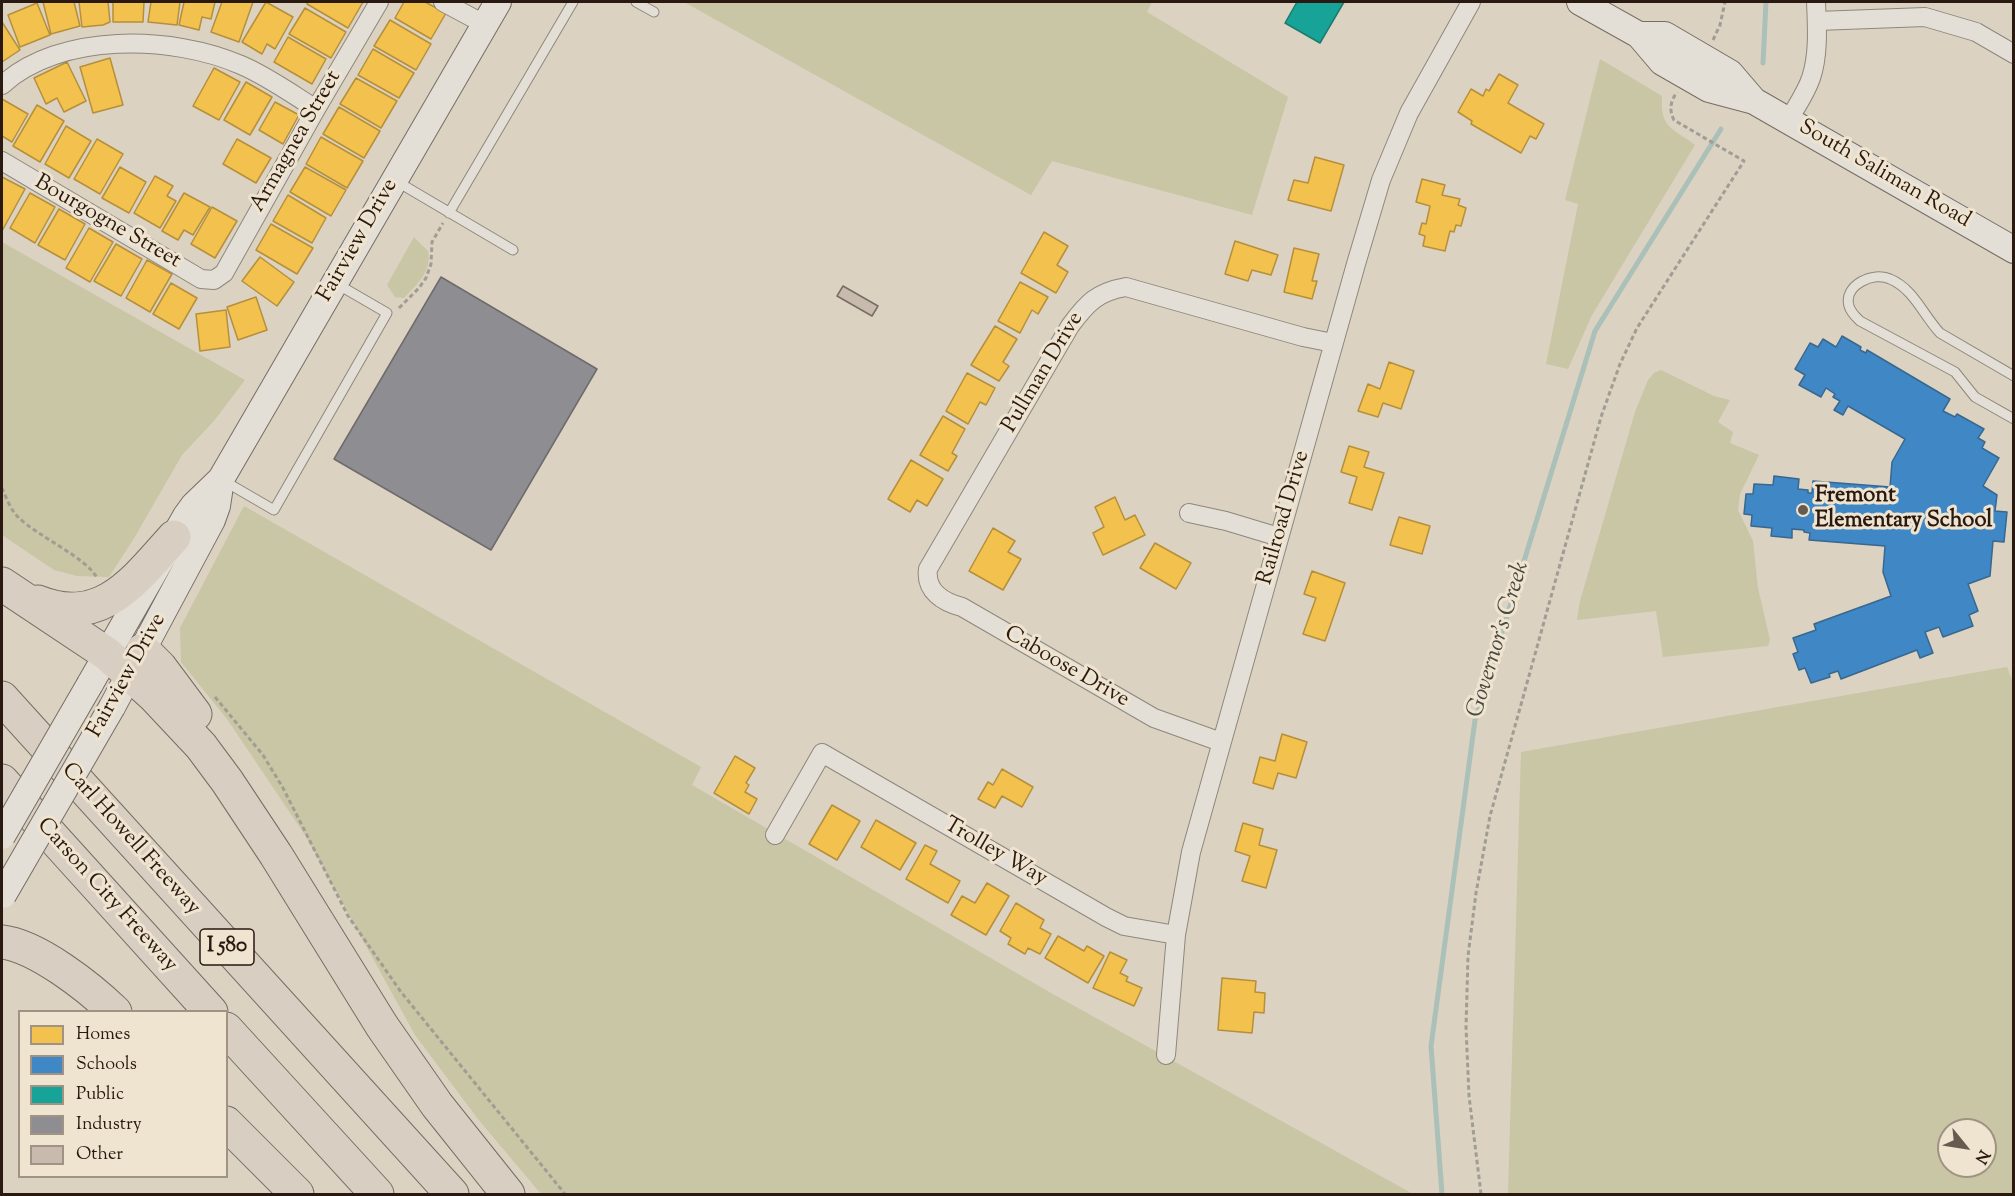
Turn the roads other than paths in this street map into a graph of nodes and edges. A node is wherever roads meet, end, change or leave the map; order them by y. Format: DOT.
graph roads {
  1 [pos="379,2"];
  2 [pos="443,2"];
  3 [pos="498,2"];
  4 [pos="573,2"];
  5 [pos="636,2"];
  6 [pos="1471,2"];
  7 [pos="1580,2"];
  8 [pos="1816,2"];
  9 [pos="654,12"];
  10 [pos="1817,21"];
  11 [pos="484,24"];
  12 [pos="2013,54"];
  13 [pos="2,84"];
  14 [pos="316,109"];
  15 [pos="1788,121"];
  16 [pos="2,161"];
  17 [pos="394,180"];
  18 [pos="447,217"];
  19 [pos="513,250"];
  20 [pos="2013,250"];
  21 [pos="214,280"];
  22 [pos="335,283"];
  23 [pos="1333,343"];
  24 [pos="2013,376"];
  25 [pos="2013,419"];
  26 [pos="221,479"];
  27 [pos="1189,513"];
  28 [pos="174,537"];
  29 [pos="1279,537"];
  30 [pos="928,574"];
  31 [pos="3,585"];
  32 [pos="127,659"];
  33 [pos="2,698"];
  34 [pos="1221,742"];
  35 [pos="2,781"];
  36 [pos="2,790"];
  37 [pos="775,835"];
  38 [pos="2,836"];
  39 [pos="64,850"];
  40 [pos="2,896"];
  41 [pos="1176,935"];
  42 [pos="2,942"];
  43 [pos="114,1010"];
  44 [pos="210,1010"];
  45 [pos="228,1031"];
  46 [pos="1166,1055"];
  47 [pos="228,1125"];
  48 [pos="297,1194"];
  49 [pos="377,1194"];
  50 [pos="452,1194"];
  51 [pos="508,1194"];
  1 -- 14 [label="street, Armagnea Street"];
  2 -- 11 [label="street"];
  3 -- 11 [label="main road, Fairview Drive"];
  4 -- 18 [label="lane"];
  5 -- 9 [label="lane"];
  6 -- 23 [label="street, Railroad Drive"];
  7 -- 15 [label="main road, South Saliman Road"];
  8 -- 10 [label="street"];
  10 -- 12 [label="street"];
  10 -- 15 [label="street"];
  11 -- 17 [label="main road, Fairview Drive"];
  13 -- 14 [label="street"];
  14 -- 21 [label="street, Armagnea Street"];
  15 -- 20 [label="main road, South Saliman Road"];
  16 -- 21 [label="street, Bourgogne Street"];
  17 -- 18 [label="lane"];
  17 -- 22 [label="main road, Fairview Drive"];
  18 -- 19 [label="lane"];
  22 -- 26 [label="main road, Fairview Drive"];
  22 -- 26 [label="lane"];
  23 -- 29 [label="street, Railroad Drive"];
  23 -- 30 [label="street, Pullman Drive"];
  24 -- 25 [label="lane"];
  26 -- 28 [label="main road, Fairview Drive"];
  26 -- 32 [label="main road, Fairview Drive"];
  27 -- 29 [label="street"];
  28 -- 31 [label="highway"];
  28 -- 32 [label="main road, Fairview Drive"];
  29 -- 34 [label="street, Railroad Drive"];
  30 -- 34 [label="street, Caboose Drive"];
  31 -- 32 [label="highway"];
  32 -- 38 [label="main road, Fairview Drive, bridge"];
  32 -- 40 [label="main road, Fairview Drive, bridge"];
  32 -- 51 [label="highway"];
  33 -- 50 [label="highway, Carl Howell Freeway / I 580"];
  34 -- 41 [label="street, Railroad Drive"];
  35 -- 39 [label="highway, Carson City Freeway / I 580"];
  36 -- 39 [label="highway"];
  37 -- 41 [label="street, Trolley Way"];
  39 -- 44 [label="highway, Carson City Freeway / I 580"];
  41 -- 46 [label="street, Railroad Drive"];
  42 -- 43 [label="highway"];
  45 -- 49 [label="highway"];
  47 -- 48 [label="highway"];
}
